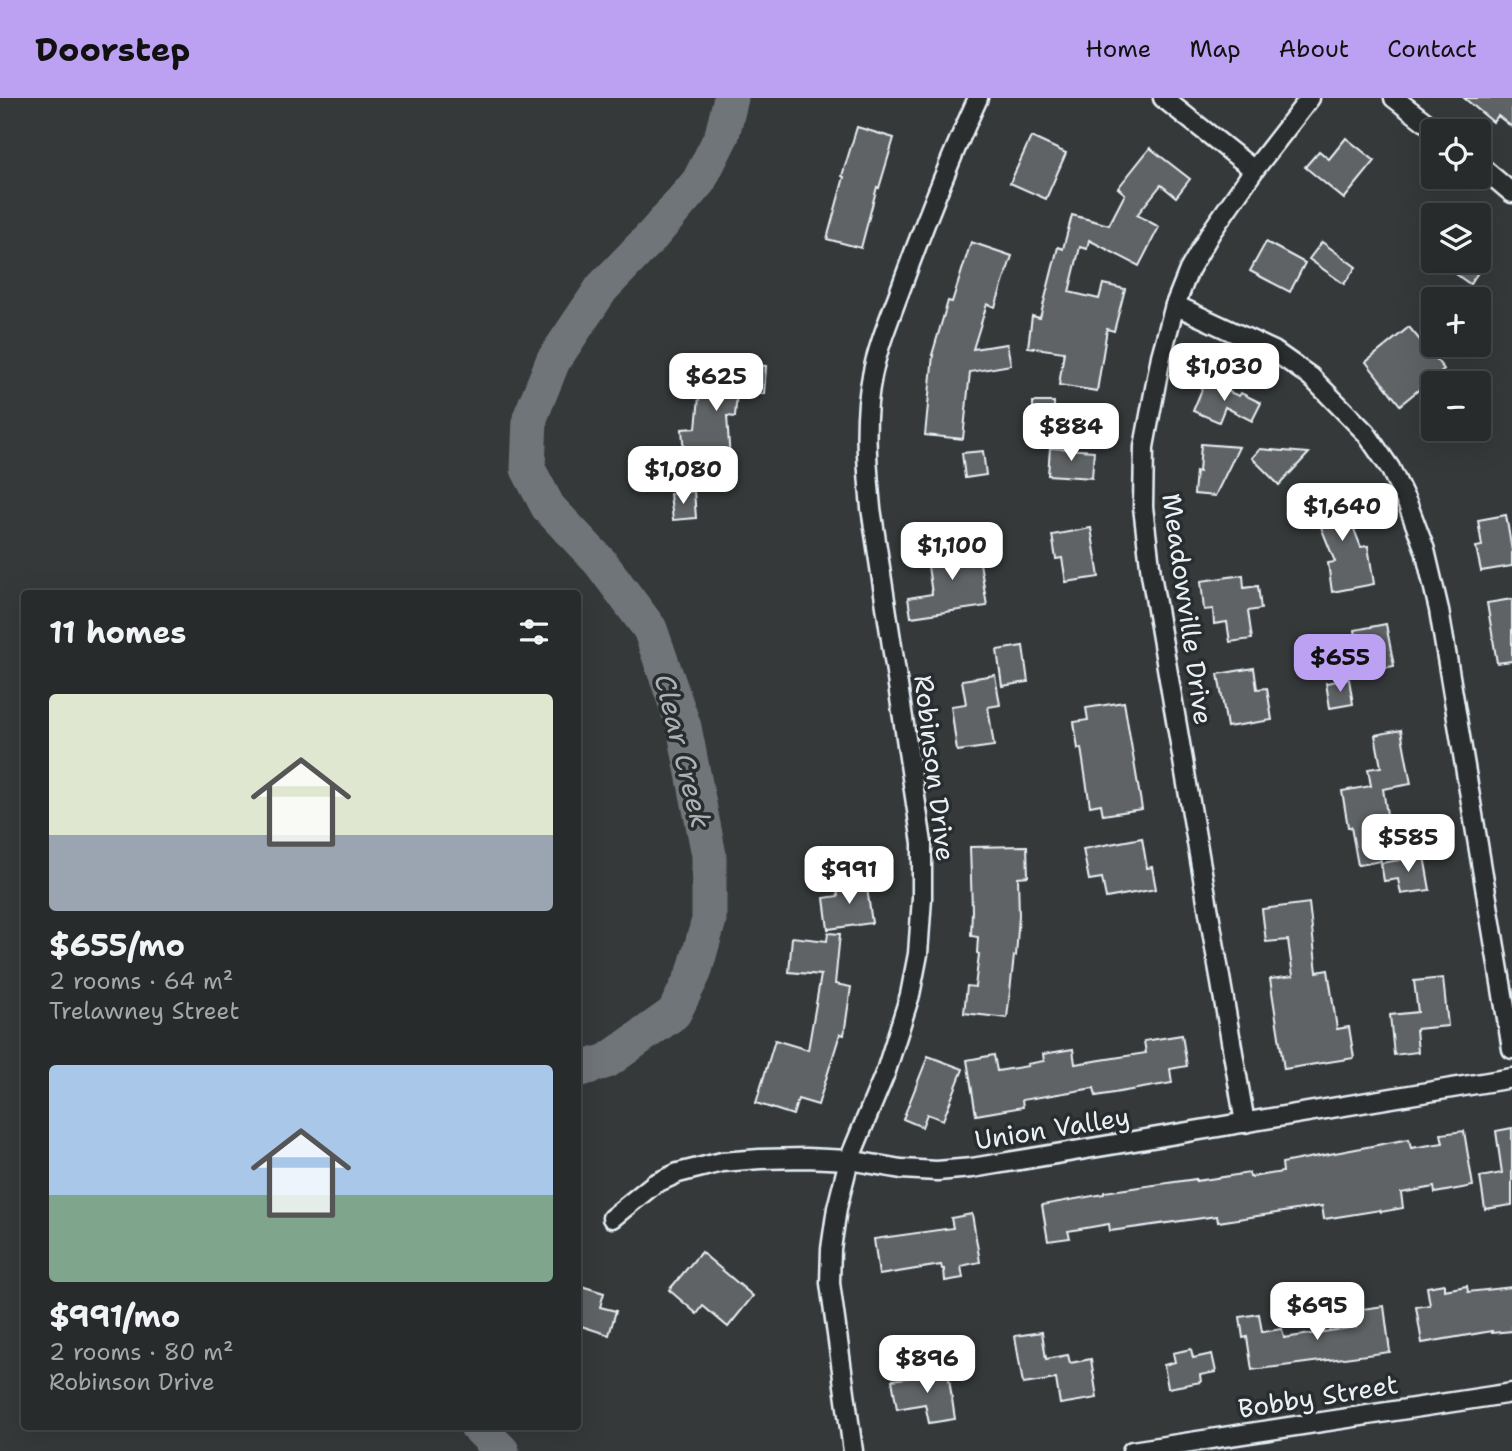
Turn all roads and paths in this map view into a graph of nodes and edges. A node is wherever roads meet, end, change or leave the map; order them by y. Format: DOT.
graph roads {
  1 [pos="978,98"];
  2 [pos="1163,98"];
  3 [pos="1310,98"];
  4 [pos="1394,98"];
  5 [pos="1421,119"];
  6 [pos="1254,170"];
  7 [pos="1491,175"];
  8 [pos="1512,193"];
  9 [pos="1175,305"];
  10 [pos="1512,1049"];
  11 [pos="1512,1077"];
  12 [pos="1245,1124"];
  13 [pos="849,1160"];
  14 [pos="612,1218"];
  15 [pos="1512,1393"];
  16 [pos="853,1451"];
  17 [pos="1132,1451"];
  1 -- 13 [label="street, Robinson Drive"];
  2 -- 6 [label="street"];
  3 -- 6 [label="street, Meadowville Drive"];
  4 -- 5 [label="street"];
  6 -- 9 [label="street, Meadowville Drive"];
  7 -- 8 [label="street"];
  9 -- 10 [label="street"];
  9 -- 12 [label="street, Meadowville Drive"];
  11 -- 12 [label="street, Union Valley"];
  12 -- 13 [label="street, Union Valley"];
  13 -- 14 [label="street, Union Valley"];
  13 -- 16 [label="street, Robinson Drive"];
  15 -- 17 [label="street, Bobby Street"];
}
